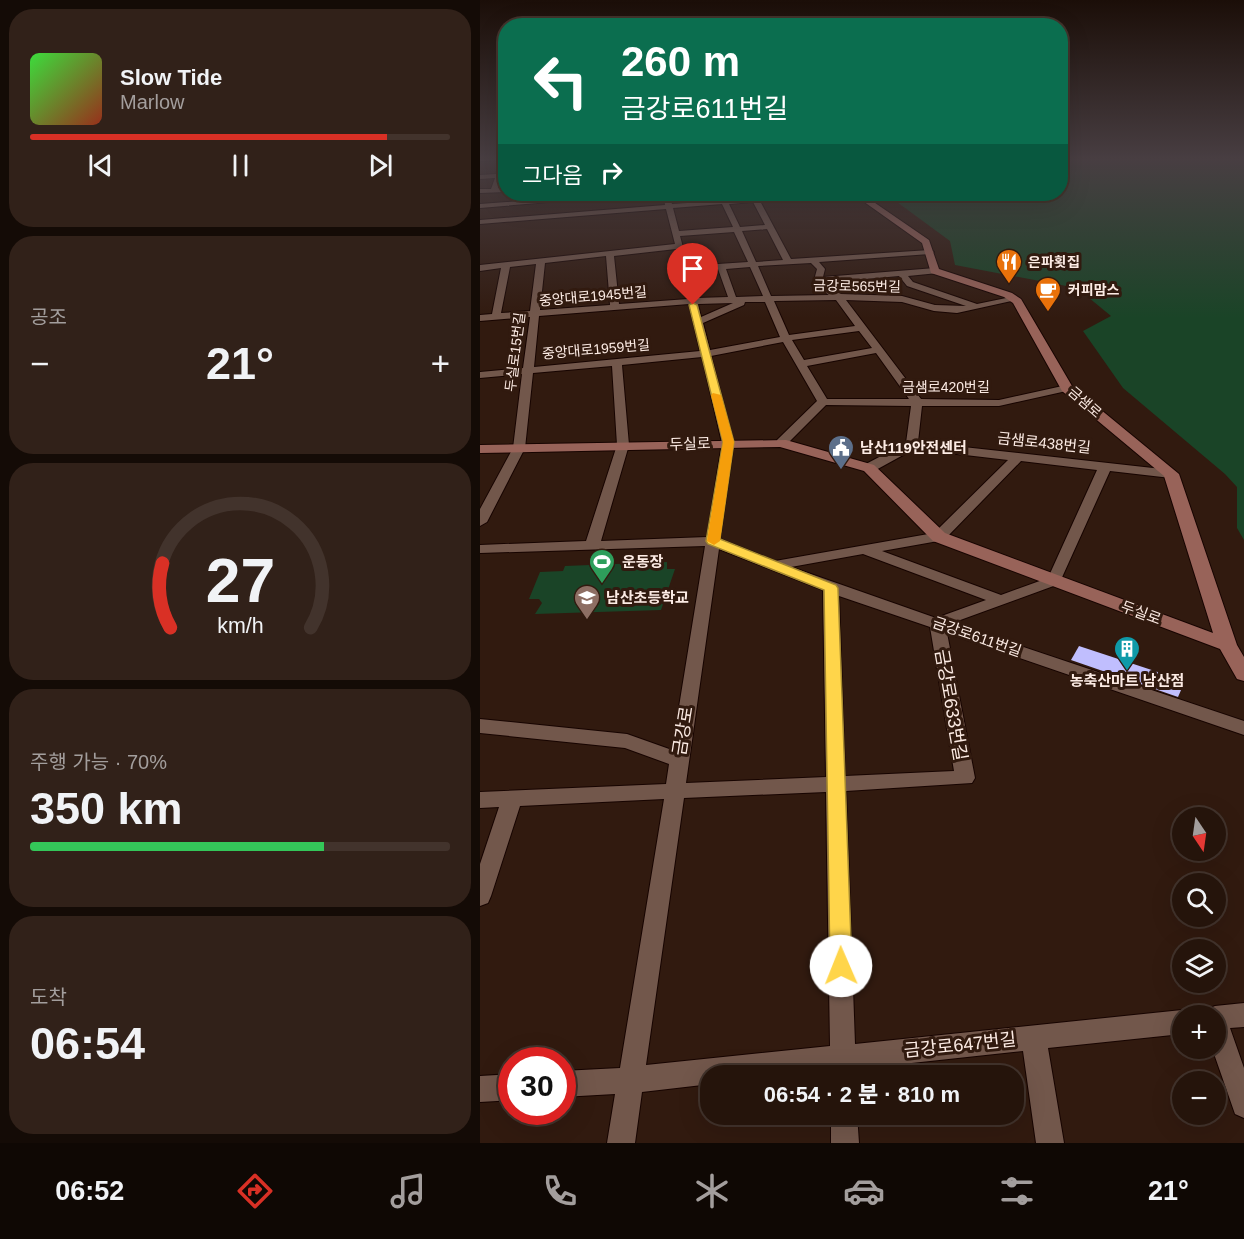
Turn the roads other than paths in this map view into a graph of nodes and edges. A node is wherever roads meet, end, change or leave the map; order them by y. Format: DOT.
graph roads {
  1 [pos="547,211"];
  2 [pos="620,211"];
  3 [pos="670,211"];
  4 [pos="729,211"];
  5 [pos="761,211"];
  6 [pos="882,211"];
  7 [pos="546,218"];
  8 [pos="481,222"];
  9 [pos="769,227"];
  10 [pos="737,230"];
  11 [pos="480,231"];
  12 [pos="675,234"];
  13 [pos="678,246"];
  14 [pos="930,252"];
  15 [pos="610,253"];
  16 [pos="813,260"];
  17 [pos="541,261"];
  18 [pos="788,262"];
  19 [pos="752,264"];
  20 [pos="506,265"];
  21 [pos="721,266"];
  22 [pos="480,268"];
  23 [pos="684,269"];
  24 [pos="935,271"];
  25 [pos="902,274"];
  26 [pos="817,280"];
  27 [pos="839,297"];
  28 [pos="1013,297"];
  29 [pos="770,299"];
  30 [pos="733,300"];
  31 [pos="749,300"];
  32 [pos="692,301"];
  33 [pos="615,307"];
  34 [pos="978,307"];
  35 [pos="535,314"];
  36 [pos="496,317"];
  37 [pos="480,318"];
  38 [pos="697,322"];
  39 [pos="861,328"];
  40 [pos="786,339"];
  41 [pos="878,350"];
  42 [pos="705,354"];
  43 [pos="617,362"];
  44 [pos="801,364"];
  45 [pos="527,370"];
  46 [pos="480,375"];
  47 [pos="1067,388"];
  48 [pos="822,402"];
  49 [pos="917,402"];
  50 [pos="728,442"];
  51 [pos="781,443"];
  52 [pos="623,445"];
  53 [pos="912,445"];
  54 [pos="519,448"];
  55 [pos="480,449"];
  56 [pos="1018,457"];
  57 [pos="1105,467"];
  58 [pos="869,468"];
  59 [pos="1171,474"];
  60 [pos="480,522"];
  61 [pos="939,537"];
  62 [pos="713,541"];
  63 [pos="592,545"];
  64 [pos="480,549"];
  65 [pos="865,550"];
  66 [pos="773,565"];
  67 [pos="1054,581"];
  68 [pos="831,588"];
  69 [pos="1000,600"];
  70 [pos="937,623"];
  71 [pos="1227,645"];
  72 [pos="1244,674"];
  73 [pos="480,726"];
  74 [pos="1244,728"];
  75 [pos="678,760"];
  76 [pos="838,783"];
  77 [pos="674,790"];
  78 [pos="512,799"];
  79 [pos="480,800"];
  80 [pos="480,896"];
  81 [pos="1244,1015"];
  82 [pos="1226,1018"];
  83 [pos="1172,1023"];
  84 [pos="1033,1037"];
  85 [pos="1226,1052"];
  86 [pos="843,1065"];
  87 [pos="856,1065"];
  88 [pos="700,1076"];
  89 [pos="631,1080"];
  90 [pos="576,1083"];
  91 [pos="498,1088"];
  92 [pos="480,1089"];
  93 [pos="1244,1105"];
  94 [pos="844,1125"];
  95 [pos="621,1143"];
  96 [pos="845,1143"];
  97 [pos="1050,1143"];
  1 -- 7 [label="street"];
  2 -- 7 [label="street"];
  3 -- 12 [label="street, 금강로"];
  4 -- 10 [label="street"];
  5 -- 9 [label="street"];
  6 -- 14 [label="main road"];
  7 -- 8 [label="street"];
  8 -- 11 [label="street"];
  9 -- 10 [label="street"];
  9 -- 18 [label="street"];
  10 -- 12 [label="street"];
  10 -- 19 [label="street"];
  12 -- 13 [label="street, 금강로"];
  13 -- 15 [label="street"];
  13 -- 23 [label="street, 금강로"];
  14 -- 16 [label="street"];
  14 -- 24 [label="main road"];
  15 -- 17 [label="street"];
  15 -- 33 [label="street"];
  16 -- 18 [label="street"];
  16 -- 26 [label="street"];
  17 -- 20 [label="street"];
  17 -- 35 [label="street, 두실로15번길"];
  18 -- 19 [label="street"];
  19 -- 21 [label="street"];
  19 -- 29 [label="street"];
  20 -- 22 [label="street"];
  20 -- 36 [label="street"];
  21 -- 23 [label="street"];
  21 -- 30 [label="street"];
  23 -- 32 [label="street, 금강로"];
  24 -- 25 [label="street"];
  24 -- 28 [label="main road"];
  25 -- 26 [label="street"];
  25 -- 34 [label="street"];
  26 -- 27 [label="street"];
  27 -- 29 [label="street, 금강로565번길"];
  27 -- 34 [label="street, 금강로565번길"];
  27 -- 39 [label="street"];
  28 -- 34 [label="street, 금강로565번길"];
  28 -- 47 [label="main road, 금샘로"];
  29 -- 31 [label="street, 금강로565번길"];
  29 -- 40 [label="street"];
  30 -- 31 [label="street, 금강로565번길"];
  30 -- 32 [label="street, 금강로565번길"];
  31 -- 38 [label="street"];
  32 -- 33 [label="street, 중앙대로1945번길"];
  32 -- 38 [label="street, 금강로"];
  33 -- 35 [label="street, 중앙대로1945번길"];
  35 -- 36 [label="street, 중앙대로1945번길"];
  35 -- 45 [label="street, 두실로15번길"];
  36 -- 37 [label="street, 중앙대로1945번길"];
  38 -- 42 [label="street, 금강로"];
  39 -- 40 [label="street, 중앙대로1959번길"];
  39 -- 41 [label="street"];
  40 -- 42 [label="street, 중앙대로1959번길"];
  40 -- 44 [label="street"];
  41 -- 44 [label="street"];
  41 -- 49 [label="street"];
  42 -- 43 [label="street, 중앙대로1959번길"];
  42 -- 50 [label="street, 금강로"];
  43 -- 45 [label="street, 중앙대로1959번길"];
  43 -- 52 [label="street"];
  44 -- 48 [label="street"];
  45 -- 46 [label="street, 중앙대로1959번길"];
  45 -- 54 [label="street, 두실로15번길"];
  47 -- 49 [label="street, 금샘로420번길"];
  47 -- 59 [label="main road, 금샘로"];
  48 -- 49 [label="street, 금샘로420번길"];
  48 -- 51 [label="street"];
  49 -- 53 [label="street"];
  50 -- 51 [label="main road, 두실로"];
  50 -- 52 [label="main road, 두실로"];
  50 -- 62 [label="street, 금강로"];
  51 -- 58 [label="main road, 두실로"];
  52 -- 54 [label="main road, 두실로"];
  52 -- 63 [label="street"];
  53 -- 56 [label="street, 금샘로438번길"];
  53 -- 58 [label="street"];
  54 -- 55 [label="main road, 두실로"];
  54 -- 60 [label="street"];
  56 -- 57 [label="street, 금샘로438번길"];
  56 -- 61 [label="street"];
  57 -- 59 [label="street, 금샘로438번길"];
  57 -- 67 [label="street"];
  58 -- 61 [label="main road, 두실로"];
  59 -- 71 [label="main road"];
  61 -- 65 [label="street"];
  61 -- 67 [label="main road, 두실로"];
  62 -- 63 [label="street"];
  62 -- 66 [label="street, 금강로611번길"];
  62 -- 75 [label="street, 금강로"];
  63 -- 64 [label="street"];
  65 -- 66 [label="street"];
  65 -- 69 [label="street"];
  66 -- 68 [label="street, 금강로611번길"];
  67 -- 69 [label="street"];
  67 -- 71 [label="main road, 두실로"];
  68 -- 70 [label="street, 금강로611번길"];
  68 -- 76 [label="street"];
  69 -- 70 [label="street"];
  70 -- 74 [label="street, 금강로611번길"];
  70 -- 76 [label="street, 금강로633번길"];
  71 -- 72 [label="main road"];
  73 -- 75 [label="street"];
  75 -- 77 [label="street, 금강로"];
  76 -- 77 [label="street, 금강로633번길"];
  76 -- 86 [label="street"];
  77 -- 78 [label="street, 금강로633번길"];
  77 -- 89 [label="street, 금강로"];
  78 -- 79 [label="street, 금강로633번길"];
  78 -- 80 [label="street"];
  81 -- 82 [label="street"];
  83 -- 84 [label="street, 금강로647번길"];
  84 -- 87 [label="street, 금강로647번길"];
  84 -- 97 [label="street"];
  85 -- 93 [label="street"];
  88 -- 89 [label="street, 금강로647번길"];
  89 -- 90 [label="street, 금강로647번길"];
  89 -- 95 [label="street, 금강로"];
  91 -- 92 [label="street"];
  94 -- 96 [label="street"];
}
